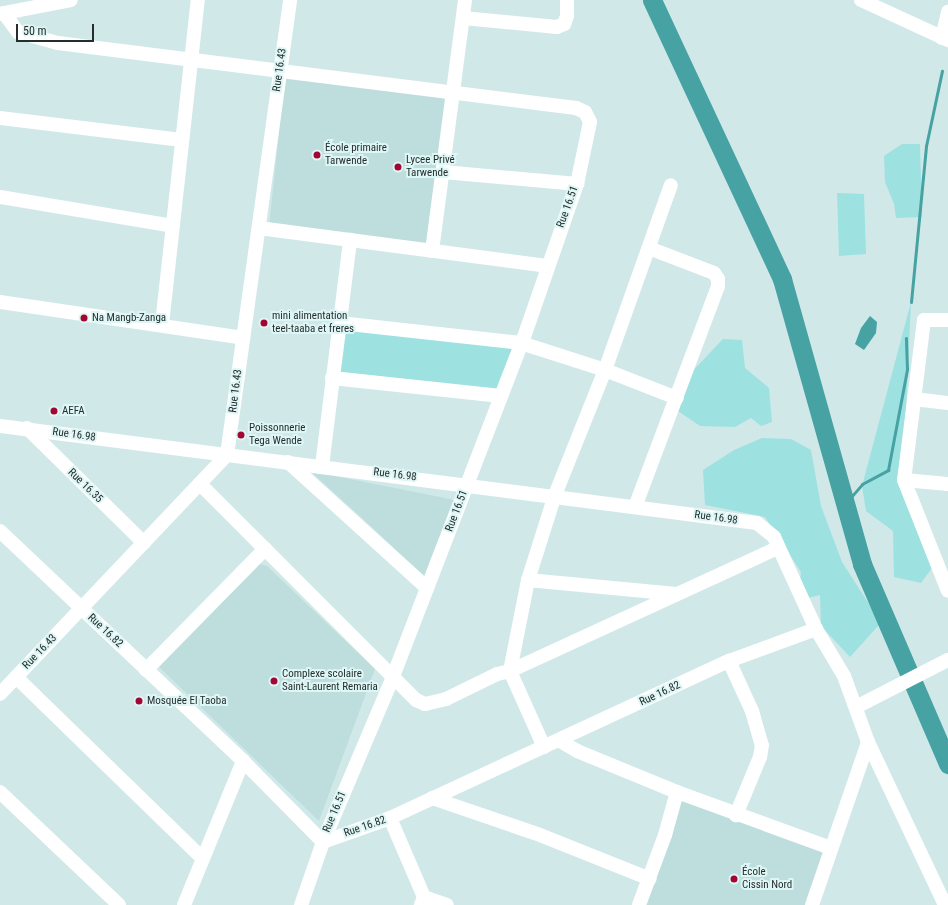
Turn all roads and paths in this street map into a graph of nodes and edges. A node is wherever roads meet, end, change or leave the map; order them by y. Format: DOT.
graph roads {
  1 [pos="71,0"];
  2 [pos="198,0"];
  3 [pos="290,0"];
  4 [pos="465,0"];
  5 [pos="566,0"];
  6 [pos="861,0"];
  7 [pos="948,12"];
  8 [pos="2,13"];
  9 [pos="463,18"];
  10 [pos="945,39"];
  11 [pos="192,60"];
  12 [pos="280,71"];
  13 [pos="453,91"];
  14 [pos="0,118"];
  15 [pos="182,140"];
  16 [pos="443,172"];
  17 [pos="577,184"];
  18 [pos="671,185"];
  19 [pos="0,197"];
  20 [pos="173,226"];
  21 [pos="260,228"];
  22 [pos="350,240"];
  23 [pos="649,248"];
  24 [pos="432,251"];
  25 [pos="546,266"];
  26 [pos="0,302"];
  27 [pos="948,320"];
  28 [pos="162,324"];
  29 [pos="340,324"];
  30 [pos="243,338"];
  31 [pos="521,343"];
  32 [pos="606,370"];
  33 [pos="332,378"];
  34 [pos="501,396"];
  35 [pos="677,398"];
  36 [pos="914,399"];
  37 [pos="948,403"];
  38 [pos="0,426"];
  39 [pos="27,428"];
  40 [pos="227,455"];
  41 [pos="288,462"];
  42 [pos="322,466"];
  43 [pos="904,480"];
  44 [pos="200,484"];
  45 [pos="467,484"];
  46 [pos="948,484"];
  47 [pos="555,495"];
  48 [pos="635,507"];
  49 [pos="2,536"];
  50 [pos="144,543"];
  51 [pos="778,548"];
  52 [pos="265,549"];
  53 [pos="942,564"];
  54 [pos="528,580"];
  55 [pos="427,588"];
  56 [pos="948,591"];
  57 [pos="676,594"];
  58 [pos="81,608"];
  59 [pos="816,629"];
  60 [pos="948,660"];
  61 [pos="728,661"];
  62 [pos="146,670"];
  63 [pos="510,671"];
  64 [pos="393,677"];
  65 [pos="16,678"];
  66 [pos="0,694"];
  67 [pos="856,707"];
  68 [pos="560,741"];
  69 [pos="868,742"];
  70 [pos="544,747"];
  71 [pos="243,761"];
  72 [pos="0,792"];
  73 [pos="677,792"];
  74 [pos="432,798"];
  75 [pos="736,815"];
  76 [pos="390,818"];
  77 [pos="323,842"];
  78 [pos="831,848"];
  79 [pos="202,858"];
  80 [pos="650,879"];
  81 [pos="423,901"];
  82 [pos="119,905"];
  83 [pos="184,905"];
  84 [pos="301,905"];
  85 [pos="447,905"];
  86 [pos="639,905"];
  87 [pos="812,905"];
  88 [pos="945,905"];
  1 -- 8 [label="street"];
  2 -- 11 [label="street"];
  3 -- 12 [label="street, Rue 16.43"];
  4 -- 9 [label="street"];
  5 -- 9 [label="street"];
  6 -- 10 [label="street"];
  7 -- 10 [label="street"];
  8 -- 11 [label="street"];
  9 -- 13 [label="street"];
  11 -- 12 [label="street"];
  11 -- 15 [label="street"];
  12 -- 13 [label="street"];
  12 -- 21 [label="street, Rue 16.43"];
  13 -- 16 [label="street"];
  13 -- 17 [label="street, Rue 16.51"];
  14 -- 15 [label="street"];
  15 -- 20 [label="street"];
  16 -- 17 [label="street"];
  16 -- 24 [label="street"];
  17 -- 25 [label="street, Rue 16.51"];
  18 -- 23 [label="street"];
  19 -- 20 [label="street"];
  20 -- 28 [label="street"];
  21 -- 22 [label="street"];
  21 -- 30 [label="street, Rue 16.43"];
  22 -- 24 [label="street"];
  22 -- 29 [label="street"];
  23 -- 32 [label="street"];
  23 -- 35 [label="street"];
  24 -- 25 [label="street"];
  25 -- 31 [label="street, Rue 16.51"];
  26 -- 28 [label="street"];
  27 -- 36 [label="street"];
  28 -- 30 [label="street"];
  29 -- 31 [label="street"];
  29 -- 33 [label="street"];
  30 -- 40 [label="street, Rue 16.43"];
  31 -- 32 [label="street"];
  31 -- 34 [label="street, Rue 16.51"];
  32 -- 35 [label="street"];
  32 -- 47 [label="street"];
  33 -- 34 [label="street"];
  33 -- 42 [label="street"];
  34 -- 45 [label="street, Rue 16.51"];
  35 -- 48 [label="street"];
  36 -- 37 [label="street"];
  36 -- 43 [label="street"];
  38 -- 39 [label="street, Rue 16.98"];
  39 -- 40 [label="street, Rue 16.98"];
  39 -- 50 [label="street, Rue 16.35"];
  40 -- 41 [label="street, Rue 16.98"];
  40 -- 44 [label="street, Rue 16.43"];
  41 -- 42 [label="street, Rue 16.98"];
  41 -- 55 [label="street"];
  42 -- 45 [label="street, Rue 16.98"];
  43 -- 46 [label="street"];
  43 -- 53 [label="street"];
  44 -- 50 [label="street, Rue 16.43"];
  44 -- 52 [label="street"];
  45 -- 47 [label="street, Rue 16.98"];
  45 -- 55 [label="street, Rue 16.51"];
  47 -- 48 [label="street, Rue 16.98"];
  47 -- 54 [label="street"];
  48 -- 51 [label="street, Rue 16.98"];
  49 -- 58 [label="street, Rue 16.82"];
  50 -- 58 [label="street, Rue 16.43"];
  51 -- 57 [label="street"];
  51 -- 59 [label="street, Rue 16.98"];
  52 -- 62 [label="street"];
  52 -- 64 [label="street"];
  53 -- 56 [label="street"];
  54 -- 57 [label="street"];
  54 -- 63 [label="street"];
  55 -- 64 [label="street, Rue 16.51"];
  57 -- 63 [label="street"];
  58 -- 62 [label="street, Rue 16.82"];
  58 -- 65 [label="street, Rue 16.43"];
  59 -- 61 [label="street, Rue 16.82"];
  59 -- 67 [label="street, Rue 16.98"];
  60 -- 67 [label="street"];
  61 -- 68 [label="street, Rue 16.82"];
  61 -- 75 [label="street"];
  62 -- 71 [label="street, Rue 16.82"];
  63 -- 64 [label="street"];
  63 -- 70 [label="street"];
  64 -- 77 [label="street, Rue 16.51"];
  65 -- 66 [label="street, Rue 16.43"];
  65 -- 79 [label="street"];
  67 -- 69 [label="street, Rue 16.98"];
  68 -- 70 [label="street, Rue 16.82"];
  68 -- 73 [label="street"];
  69 -- 78 [label="street"];
  69 -- 88 [label="street, Rue 16.98"];
  70 -- 74 [label="street, Rue 16.82"];
  71 -- 77 [label="street, Rue 16.82"];
  71 -- 79 [label="street"];
  72 -- 82 [label="street"];
  73 -- 75 [label="street"];
  73 -- 80 [label="street"];
  74 -- 76 [label="street, Rue 16.82"];
  74 -- 80 [label="street"];
  75 -- 78 [label="street"];
  76 -- 77 [label="street, Rue 16.82"];
  76 -- 81 [label="street"];
  77 -- 84 [label="street, Rue 16.51"];
  78 -- 87 [label="street"];
  79 -- 83 [label="street"];
  80 -- 86 [label="street"];
  81 -- 85 [label="street"];
}
